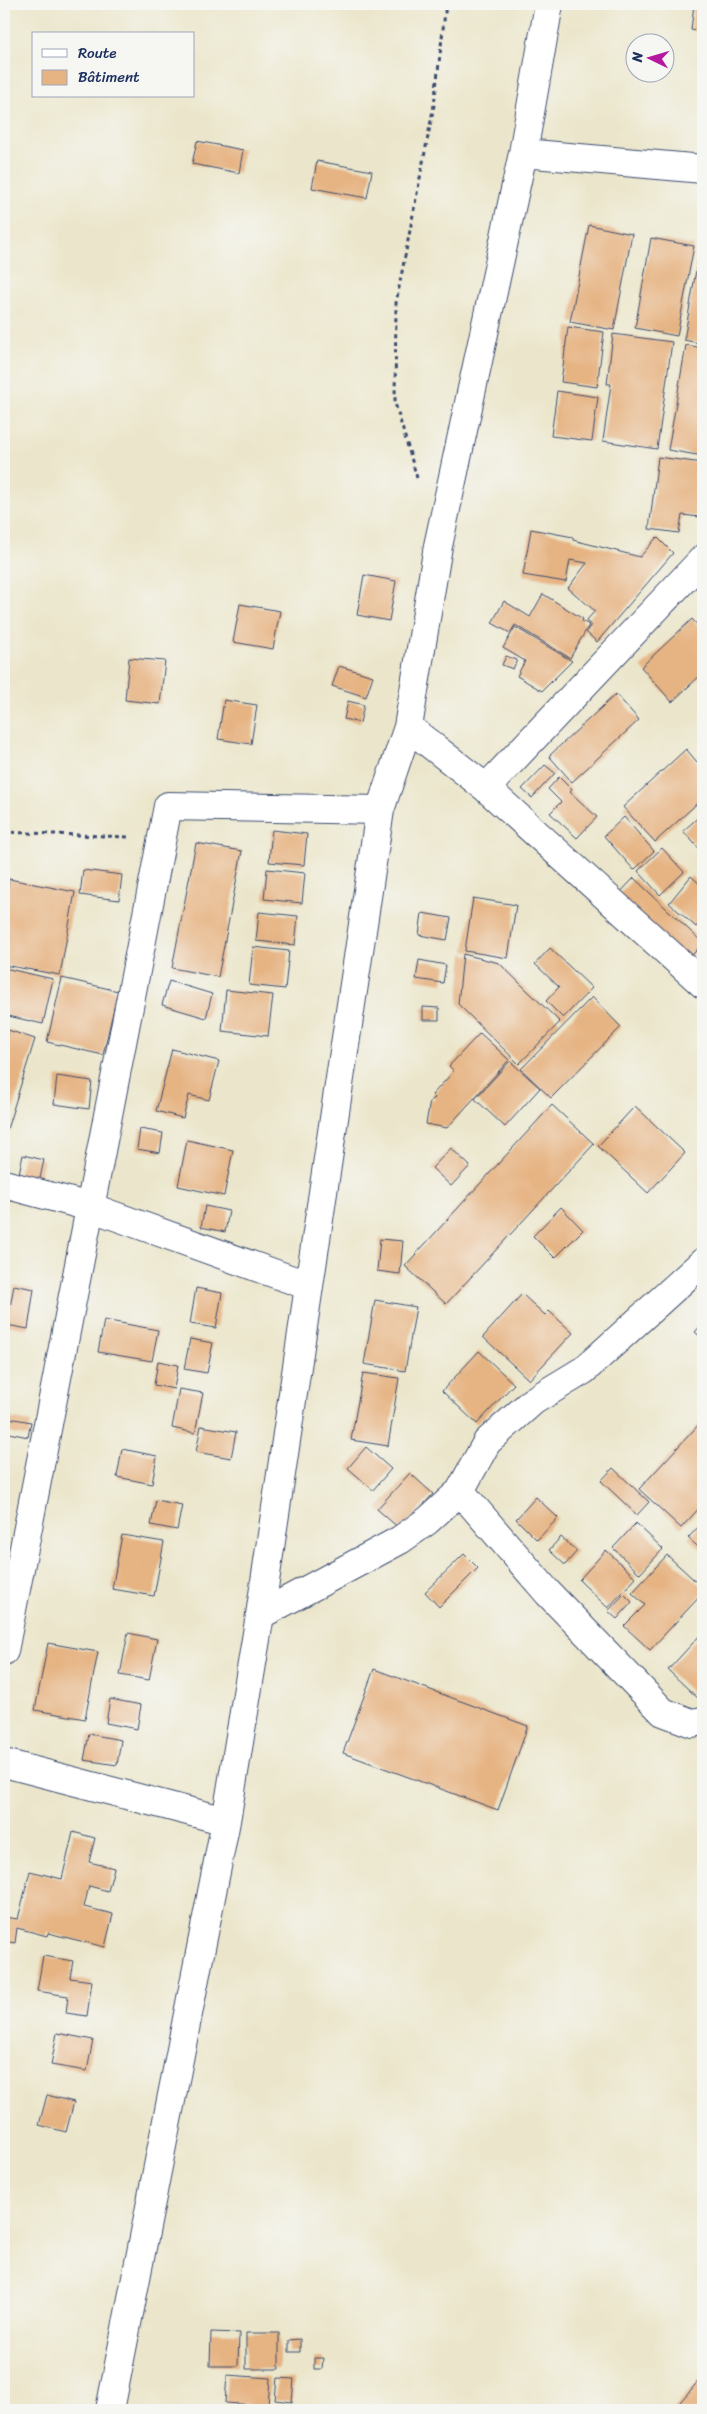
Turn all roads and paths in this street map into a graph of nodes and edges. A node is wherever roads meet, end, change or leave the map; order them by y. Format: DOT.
graph roads {
  1 [pos="446,4"];
  2 [pos="549,4"];
  3 [pos="523,153"];
  4 [pos="703,169"];
  5 [pos="418,479"];
  6 [pos="703,559"];
  7 [pos="408,727"];
  8 [pos="486,788"];
  9 [pos="380,810"];
  10 [pos="4,832"];
  11 [pos="161,838"];
  12 [pos="703,984"];
  13 [pos="4,1184"];
  14 [pos="90,1207"];
  15 [pos="703,1262"];
  16 [pos="309,1286"];
  17 [pos="460,1491"];
  18 [pos="260,1615"];
  19 [pos="4,1651"];
  20 [pos="703,1721"];
  21 [pos="4,1764"];
  22 [pos="226,1821"];
  23 [pos="110,2410"];
  1 -- 5 [label="path"];
  2 -- 3 [label="street"];
  3 -- 4 [label="street"];
  3 -- 7 [label="street"];
  6 -- 8 [label="street"];
  7 -- 8 [label="street"];
  7 -- 9 [label="street"];
  8 -- 12 [label="street"];
  9 -- 11 [label="street"];
  9 -- 16 [label="street"];
  10 -- 11 [label="path"];
  11 -- 14 [label="street"];
  13 -- 14 [label="street"];
  14 -- 16 [label="street"];
  14 -- 19 [label="street"];
  15 -- 17 [label="street"];
  16 -- 18 [label="street"];
  17 -- 18 [label="street"];
  17 -- 20 [label="street"];
  18 -- 22 [label="street"];
  21 -- 22 [label="street"];
  22 -- 23 [label="street"];
}
